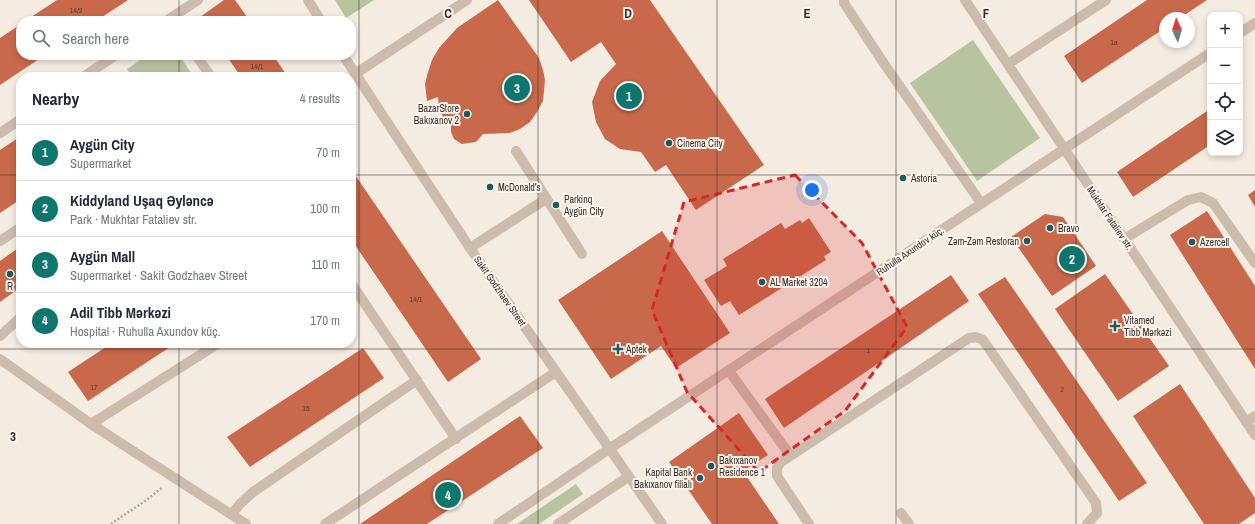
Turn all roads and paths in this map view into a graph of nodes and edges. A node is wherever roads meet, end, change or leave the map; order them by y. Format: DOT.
graph roads {
  1 [pos="198,0"];
  2 [pos="308,0"];
  3 [pos="467,0"];
  4 [pos="844,0"];
  5 [pos="965,0"];
  6 [pos="1103,1"];
  7 [pos="176,16"];
  8 [pos="318,16"];
  9 [pos="1255,23"];
  10 [pos="1243,31"];
  11 [pos="1207,55"];
  12 [pos="108,60"];
  13 [pos="199,60"];
  14 [pos="346,60"];
  15 [pos="1008,64"];
  16 [pos="90,72"];
  17 [pos="208,72"];
  18 [pos="354,72"];
  19 [pos="356,73"];
  20 [pos="356,76"];
  21 [pos="16,122"];
  22 [pos="0,133"];
  23 [pos="1064,148"];
  24 [pos="516,151"];
  25 [pos="546,199"];
  26 [pos="981,203"];
  27 [pos="16,230"];
  28 [pos="1124,239"];
  29 [pos="0,241"];
  30 [pos="470,248"];
  31 [pos="582,254"];
  32 [pos="1255,263"];
  33 [pos="356,290"];
  34 [pos="16,321"];
  35 [pos="0,336"];
  36 [pos="210,348"];
  37 [pos="0,359"];
  38 [pos="728,371"];
  39 [pos="556,372"];
  40 [pos="417,380"];
  41 [pos="1255,416"];
  42 [pos="1246,422"];
  43 [pos="91,424"];
  44 [pos="1255,435"];
  45 [pos="456,439"];
  46 [pos="609,449"];
  47 [pos="790,455"];
  48 [pos="172,477"];
  49 [pos="628,477"];
  50 [pos="901,513"];
  51 [pos="232,514"];
  52 [pos="111,524"];
  53 [pos="246,524"];
  54 [pos="325,524"];
  55 [pos="498,524"];
  56 [pos="558,524"];
  57 [pos="662,524"];
  58 [pos="810,524"];
  59 [pos="909,524"];
  60 [pos="1087,524"];
  1 -- 7 [label="street"];
  2 -- 8 [label="street"];
  3 -- 19 [label="street"];
  4 -- 26 [label="street"];
  5 -- 15 [label="street, Mukhtar Fataliev str."];
  6 -- 15 [label="street"];
  9 -- 10 [label="street"];
  11 -- 23 [label="street, Ruhulla Axundov küç."];
  12 -- 16 [label="street"];
  13 -- 17 [label="street"];
  14 -- 18 [label="street, Sakit Godzhaev Street"];
  15 -- 23 [label="street, Mukhtar Fataliev str."];
  20 -- 30 [label="street, Sakit Godzhaev Street"];
  21 -- 22 [label="street"];
  23 -- 26 [label="street, Ruhulla Axundov küç."];
  23 -- 28 [label="street, Mukhtar Fataliev str."];
  24 -- 25 [label="street"];
  25 -- 30 [label="street"];
  25 -- 31 [label="street"];
  26 -- 38 [label="street, Ruhulla Axundov küç."];
  27 -- 29 [label="street"];
  28 -- 32 [label="street"];
  28 -- 42 [label="street, Mukhtar Fataliev str."];
  30 -- 39 [label="street, Sakit Godzhaev Street"];
  33 -- 40 [label="street"];
  34 -- 35 [label="street"];
  36 -- 43 [label="street"];
  37 -- 43 [label="street"];
  38 -- 46 [label="street, Ruhulla Axundov küç."];
  38 -- 47 [label="street"];
  39 -- 45 [label="street"];
  39 -- 46 [label="street, Sakit Godzhaev Street"];
  40 -- 45 [label="street"];
  40 -- 51 [label="street"];
  41 -- 42 [label="street"];
  42 -- 44 [label="street, Mukhtar Fataliev str."];
  43 -- 48 [label="street"];
  45 -- 54 [label="street"];
  46 -- 49 [label="street, Sakit Godzhaev Street"];
  46 -- 55 [label="street, Ruhulla Axundov küç."];
  47 -- 58 [label="street"];
  47 -- 60 [label="street"];
  48 -- 51 [label="street"];
  48 -- 52 [label="path"];
  49 -- 56 [label="street"];
  49 -- 57 [label="street, Sakit Godzhaev Street"];
  50 -- 59 [label="street"];
  51 -- 53 [label="street"];
}
